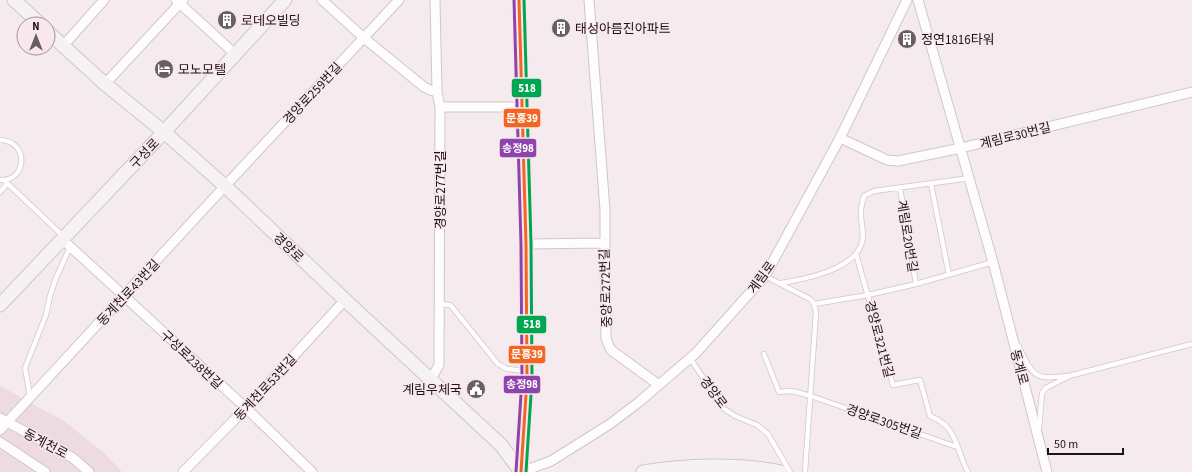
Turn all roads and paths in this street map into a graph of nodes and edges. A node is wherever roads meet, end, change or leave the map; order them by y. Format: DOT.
graph roads {
  1 [pos="14,0"];
  2 [pos="104,0"];
  3 [pos="286,0"];
  4 [pos="322,0"];
  5 [pos="399,0"];
  6 [pos="434,0"];
  7 [pos="519,0"];
  8 [pos="589,0"];
  9 [pos="907,0"];
  10 [pos="918,0"];
  11 [pos="180,1"];
  12 [pos="31,16"];
  13 [pos="364,38"];
  14 [pos="56,39"];
  15 [pos="63,46"];
  16 [pos="236,54"];
  17 [pos="105,84"];
  18 [pos="437,92"];
  19 [pos="1192,92"];
  20 [pos="440,107"];
  21 [pos="522,107"];
  22 [pos="164,132"];
  23 [pos="840,138"];
  24 [pos="0,140"];
  25 [pos="961,148"];
  26 [pos="970,178"];
  27 [pos="4,181"];
  28 [pos="931,184"];
  29 [pos="225,186"];
  30 [pos="900,188"];
  31 [pos="0,192"];
  32 [pos="65,241"];
  33 [pos="605,243"];
  34 [pos="526,244"];
  35 [pos="856,254"];
  36 [pos="993,262"];
  37 [pos="949,274"];
  38 [pos="765,276"];
  39 [pos="781,283"];
  40 [pos="916,284"];
  41 [pos="868,295"];
  42 [pos="124,296"];
  43 [pos="345,300"];
  44 [pos="440,304"];
  45 [pos="814,304"];
  46 [pos="0,305"];
  47 [pos="1012,334"];
  48 [pos="1192,344"];
  49 [pos="764,354"];
  50 [pos="690,358"];
  51 [pos="527,372"];
  52 [pos="1069,376"];
  53 [pos="431,379"];
  54 [pos="659,385"];
  55 [pos="811,396"];
  56 [pos="31,397"];
  57 [pos="246,408"];
  58 [pos="4,420"];
  59 [pos="0,430"];
  60 [pos="1039,439"];
  61 [pos="0,442"];
  62 [pos="957,447"];
  63 [pos="82,465"];
  64 [pos="651,471"];
  65 [pos="45,472"];
  66 [pos="74,472"];
  67 [pos="89,472"];
  68 [pos="183,472"];
  69 [pos="312,472"];
  70 [pos="521,472"];
  71 [pos="780,472"];
  72 [pos="790,472"];
  73 [pos="804,472"];
  74 [pos="968,472"];
  75 [pos="1047,472"];
  1 -- 12 [label="street"];
  2 -- 15 [label="street"];
  3 -- 16 [label="street, 구성로"];
  4 -- 13 [label="street"];
  5 -- 13 [label="street, 경양로259번길"];
  6 -- 18 [label="street, 경양로277번길"];
  7 -- 21 [label="street"];
  8 -- 33 [label="street"];
  9 -- 23 [label="street, 계림로"];
  10 -- 25 [label="street, 동계로"];
  11 -- 16 [label="street"];
  11 -- 17 [label="street"];
  13 -- 18 [label="street"];
  13 -- 29 [label="street, 경양로259번길"];
  14 -- 15 [label="street, 경양로"];
  15 -- 17 [label="street, 경양로"];
  16 -- 22 [label="street, 구성로"];
  17 -- 22 [label="street, 경양로"];
  18 -- 20 [label="street, 경양로277번길"];
  19 -- 25 [label="street, 계림로30번길"];
  20 -- 21 [label="street"];
  20 -- 44 [label="street, 경양로277번길"];
  21 -- 34 [label="street"];
  22 -- 29 [label="street, 경양로"];
  22 -- 32 [label="street, 구성로"];
  23 -- 25 [label="street, 계림로30번길"];
  23 -- 38 [label="street, 계림로"];
  24 -- 27 [label="lane"];
  25 -- 26 [label="street, 동계로"];
  26 -- 28 [label="lane, 계림로20번길"];
  26 -- 36 [label="street, 동계로"];
  27 -- 31 [label="lane"];
  27 -- 32 [label="lane"];
  28 -- 30 [label="lane, 계림로20번길"];
  28 -- 37 [label="lane"];
  29 -- 42 [label="street, 동계천로43번길"];
  29 -- 43 [label="street, 경양로"];
  30 -- 35 [label="lane, 계림로20번길"];
  30 -- 40 [label="lane, 계림로20번길"];
  32 -- 42 [label="street, 구성로238번길"];
  32 -- 46 [label="street, 구성로"];
  32 -- 56 [label="lane"];
  33 -- 34 [label="street, 중앙로272번길"];
  33 -- 54 [label="street, 중앙로272번길"];
  34 -- 51 [label="street"];
  35 -- 39 [label="lane"];
  35 -- 41 [label="lane, 경양로321번길"];
  36 -- 37 [label="lane"];
  36 -- 47 [label="street, 동계로"];
  37 -- 40 [label="lane"];
  38 -- 39 [label="lane"];
  38 -- 50 [label="street, 계림로"];
  39 -- 45 [label="lane"];
  40 -- 41 [label="lane"];
  41 -- 45 [label="lane"];
  41 -- 62 [label="lane, 경양로321번길"];
  42 -- 56 [label="street, 동계천로43번길"];
  42 -- 57 [label="street, 구성로238번길"];
  43 -- 53 [label="street, 경양로"];
  43 -- 57 [label="street, 동계천로53번길"];
  44 -- 51 [label="lane"];
  44 -- 53 [label="street, 경양로277번길"];
  45 -- 55 [label="lane"];
  47 -- 52 [label="lane"];
  47 -- 60 [label="street, 동계로"];
  48 -- 52 [label="lane"];
  49 -- 55 [label="lane, 경양로305번길"];
  50 -- 54 [label="street, 계림로"];
  50 -- 72 [label="lane, 경양로"];
  51 -- 70 [label="street"];
  52 -- 60 [label="lane"];
  53 -- 70 [label="street, 경양로"];
  54 -- 70 [label="street, 계림로"];
  55 -- 62 [label="lane, 경양로305번길"];
  55 -- 73 [label="lane"];
  56 -- 58 [label="street, 동계천로43번길"];
  57 -- 68 [label="street, 동계천로53번길"];
  57 -- 69 [label="street, 구성로238번길"];
  58 -- 59 [label="street, 동계천로43번길"];
  58 -- 63 [label="street, 동계천로"];
  60 -- 75 [label="street, 동계로"];
  61 -- 65 [label="street"];
  62 -- 74 [label="lane, 경양로321번길"];
  63 -- 66 [label="street"];
  63 -- 67 [label="street, 동계천로"];
  64 -- 71 [label="street"];
}
